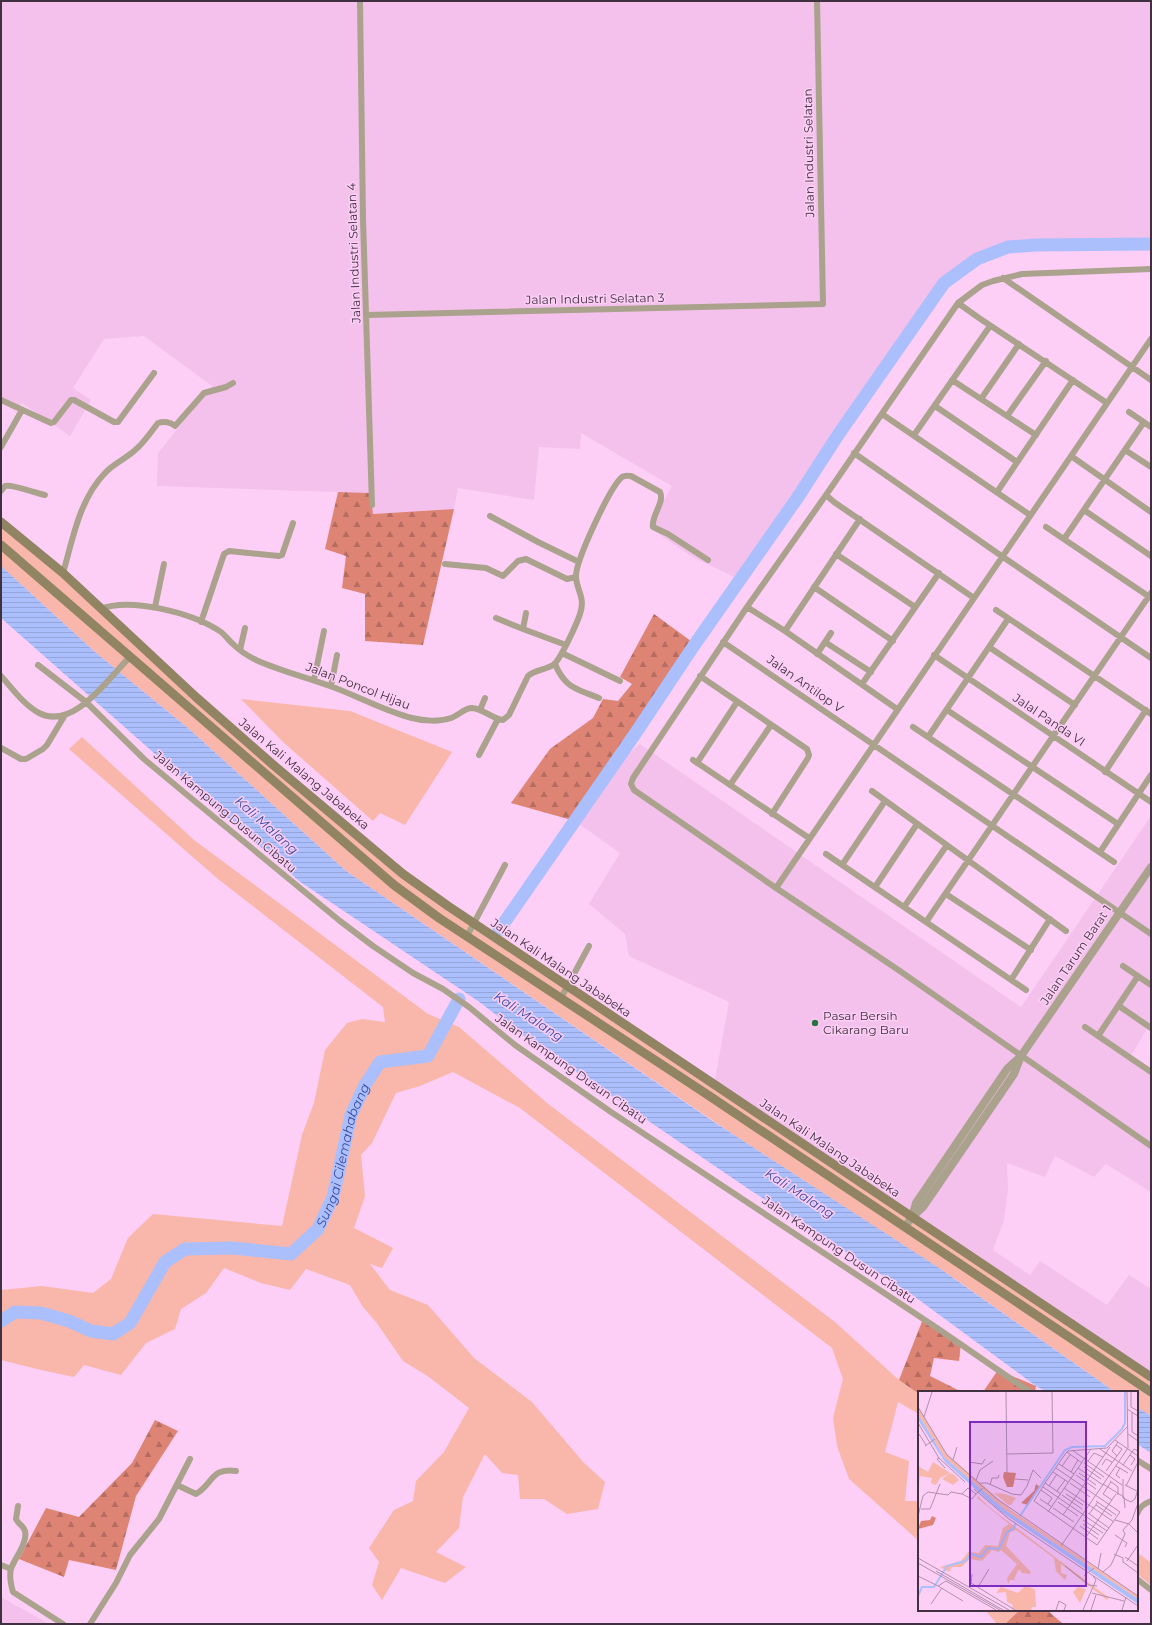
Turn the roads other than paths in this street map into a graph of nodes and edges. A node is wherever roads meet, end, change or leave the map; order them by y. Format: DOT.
graph roads {
  1 [pos="360,1"];
  2 [pos="817,1"];
  3 [pos="1151,269"];
  4 [pos="1003,278"];
  5 [pos="958,303"];
  6 [pos="823,304"];
  7 [pos="367,314"];
  8 [pos="990,326"];
  9 [pos="1151,340"];
  10 [pos="1019,344"];
  11 [pos="1046,361"];
  12 [pos="1132,368"];
  13 [pos="154,373"];
  14 [pos="952,380"];
  15 [pos="1073,380"];
  16 [pos="1151,380"];
  17 [pos="233,383"];
  18 [pos="981,399"];
  19 [pos="1,400"];
  20 [pos="1107,403"];
  21 [pos="934,406"];
  22 [pos="22,410"];
  23 [pos="1129,412"];
  24 [pos="882,414"];
  25 [pos="1007,416"];
  26 [pos="1144,422"];
  27 [pos="1151,427"];
  28 [pos="914,436"];
  29 [pos="1036,436"];
  30 [pos="1,447"];
  31 [pos="1125,450"];
  32 [pos="854,453"];
  33 [pos="1071,456"];
  34 [pos="1017,462"];
  35 [pos="1151,467"];
  36 [pos="1105,479"];
  37 [pos="1,491"];
  38 [pos="997,492"];
  39 [pos="45,495"];
  40 [pos="826,495"];
  41 [pos="372,505"];
  42 [pos="1084,510"];
  43 [pos="1151,512"];
  44 [pos="1030,514"];
  45 [pos="490,516"];
  46 [pos="860,519"];
  47 [pos="1,522"];
  48 [pos="293,523"];
  49 [pos="1046,527"];
  50 [pos="1064,539"];
  51 [pos="1,545"];
  52 [pos="836,554"];
  53 [pos="1151,556"];
  54 [pos="1003,558"];
  55 [pos="708,560"];
  56 [pos="579,562"];
  57 [pos="164,564"];
  58 [pos="445,564"];
  59 [pos="62,573"];
  60 [pos="939,573"];
  61 [pos="576,577"];
  62 [pos="814,587"];
  63 [pos="1150,596"];
  64 [pos="974,598"];
  65 [pos="155,607"];
  66 [pos="747,607"];
  67 [pos="915,607"];
  68 [pos="100,609"];
  69 [pos="996,610"];
  70 [pos="526,613"];
  71 [pos="496,618"];
  72 [pos="1008,619"];
  73 [pos="201,622"];
  74 [pos="245,628"];
  75 [pos="523,629"];
  76 [pos="324,630"];
  77 [pos="785,631"];
  78 [pos="831,633"];
  79 [pos="1121,637"];
  80 [pos="893,641"];
  81 [pos="724,642"];
  82 [pos="825,642"];
  83 [pos="566,645"];
  84 [pos="989,647"];
  85 [pos="240,650"];
  86 [pos="562,652"];
  87 [pos="817,654"];
  88 [pos="338,655"];
  89 [pos="934,655"];
  90 [pos="130,657"];
  91 [pos="1151,658"];
  92 [pos="555,664"];
  93 [pos="38,665"];
  94 [pos="871,672"];
  95 [pos="1,676"];
  96 [pos="700,676"];
  97 [pos="1094,676"];
  98 [pos="968,678"];
  99 [pos="314,680"];
  100 [pos="620,681"];
  101 [pos="862,684"];
  102 [pos="331,686"];
  103 [pos="485,698"];
  104 [pos="599,698"];
  105 [pos="86,702"];
  106 [pos="737,702"];
  107 [pos="1075,705"];
  108 [pos="897,709"];
  109 [pos="480,710"];
  110 [pos="947,710"];
  111 [pos="1149,712"];
  112 [pos="65,715"];
  113 [pos="498,719"];
  114 [pos="771,725"];
  115 [pos="913,727"];
  116 [pos="1053,736"];
  117 [pos="928,737"];
  118 [pos="873,745"];
  119 [pos="1,748"];
  120 [pos="479,755"];
  121 [pos="271,762"];
  122 [pos="1033,767"];
  123 [pos="1105,772"];
  124 [pos="263,773"];
  125 [pos="1151,775"];
  126 [pos="730,784"];
  127 [pos="872,791"];
  128 [pos="1014,794"];
  129 [pos="1138,794"];
  130 [pos="885,801"];
  131 [pos="1151,802"];
  132 [pos="772,814"];
  133 [pos="917,824"];
  134 [pos="1118,824"];
  135 [pos="992,826"];
  136 [pos="809,838"];
  137 [pos="947,845"];
  138 [pos="1100,852"];
  139 [pos="826,854"];
  140 [pos="969,861"];
  141 [pos="1114,862"];
  142 [pos="505,865"];
  143 [pos="842,865"];
  144 [pos="1151,867"];
  145 [pos="875,887"];
  146 [pos="776,888"];
  147 [pos="946,894"];
  148 [pos="904,907"];
  149 [pos="1120,913"];
  150 [pos="1050,919"];
  151 [pos="926,922"];
  152 [pos="477,926"];
  153 [pos="1066,931"];
  154 [pos="1151,934"];
  155 [pos="471,938"];
  156 [pos="589,946"];
  157 [pos="1031,950"];
  158 [pos="1123,966"];
  159 [pos="1138,976"];
  160 [pos="1011,980"];
  161 [pos="1151,985"];
  162 [pos="568,986"];
  163 [pos="1026,990"];
  164 [pos="561,998"];
  165 [pos="1119,1006"];
  166 [pos="1085,1028"];
  167 [pos="1151,1028"];
  168 [pos="1098,1036"];
  169 [pos="1021,1056"];
  170 [pos="1151,1072"];
  171 [pos="1150,1143"];
  172 [pos="912,1217"];
  173 [pos="905,1228"];
  174 [pos="1151,1377"];
  175 [pos="1029,1391"];
  176 [pos="1151,1392"];
  177 [pos="190,1459"];
  178 [pos="1138,1461"];
  179 [pos="1151,1469"];
  180 [pos="236,1471"];
  181 [pos="178,1485"];
  182 [pos="1151,1501"];
  183 [pos="18,1506"];
  184 [pos="1138,1512"];
  185 [pos="1,1565"];
  186 [pos="11,1569"];
  187 [pos="1138,1580"];
  188 [pos="1151,1590"];
  189 [pos="63,1624"];
  190 [pos="90,1624"];
  1 -- 7 [label="street, Jalan Industri Selatan 4"];
  2 -- 6 [label="street, Jalan Industri Selatan"];
  3 -- 4 [label="street"];
  4 -- 5 [label="street"];
  4 -- 12 [label="street"];
  5 -- 8 [label="street"];
  5 -- 24 [label="street"];
  6 -- 7 [label="street, Jalan Industri Selatan 3"];
  7 -- 41 [label="street, Jalan Industri Selatan 4"];
  8 -- 10 [label="street"];
  8 -- 14 [label="street"];
  9 -- 12 [label="street"];
  10 -- 11 [label="street"];
  10 -- 18 [label="street"];
  11 -- 15 [label="street"];
  11 -- 25 [label="street"];
  12 -- 16 [label="street"];
  12 -- 20 [label="street"];
  13 -- 22 [label="street"];
  14 -- 18 [label="street"];
  14 -- 21 [label="street"];
  15 -- 20 [label="street"];
  15 -- 29 [label="street"];
  17 -- 59 [label="street"];
  18 -- 25 [label="street"];
  19 -- 22 [label="street"];
  20 -- 33 [label="street"];
  21 -- 28 [label="street"];
  21 -- 34 [label="street"];
  22 -- 30 [label="street"];
  23 -- 26 [label="street"];
  24 -- 28 [label="street"];
  24 -- 32 [label="street"];
  25 -- 29 [label="street"];
  26 -- 27 [label="street"];
  26 -- 31 [label="street"];
  28 -- 38 [label="street"];
  29 -- 34 [label="street"];
  31 -- 35 [label="street"];
  31 -- 36 [label="street"];
  32 -- 40 [label="street"];
  32 -- 54 [label="street"];
  33 -- 36 [label="street"];
  33 -- 44 [label="street"];
  34 -- 38 [label="street"];
  36 -- 42 [label="street"];
  36 -- 43 [label="street"];
  37 -- 39 [label="street"];
  38 -- 44 [label="street"];
  40 -- 46 [label="street"];
  40 -- 66 [label="street"];
  42 -- 50 [label="street"];
  42 -- 53 [label="street"];
  44 -- 54 [label="street"];
  45 -- 56 [label="street"];
  46 -- 52 [label="street"];
  46 -- 60 [label="street"];
  47 -- 59 [label="main road, Jalan Kali Malang Jababeka"];
  48 -- 73 [label="street"];
  49 -- 50 [label="street"];
  50 -- 63 [label="street"];
  51 -- 90 [label="main road, Jalan Kali Malang Jababeka"];
  52 -- 62 [label="street"];
  52 -- 67 [label="street"];
  54 -- 64 [label="street"];
  54 -- 79 [label="street"];
  55 -- 56 [label="street"];
  56 -- 61 [label="street"];
  57 -- 65 [label="street"];
  58 -- 61 [label="street"];
  59 -- 68 [label="main road, Jalan Kali Malang Jababeka"];
  60 -- 64 [label="street"];
  60 -- 67 [label="street"];
  61 -- 83 [label="street"];
  62 -- 77 [label="street"];
  62 -- 80 [label="street"];
  63 -- 79 [label="street"];
  64 -- 89 [label="street"];
  65 -- 68 [label="street, Jalan Poncol Hijau"];
  65 -- 73 [label="street, Jalan Poncol Hijau"];
  66 -- 77 [label="street"];
  66 -- 81 [label="street"];
  67 -- 80 [label="street"];
  68 -- 121 [label="main road, Jalan Kali Malang Jababeka"];
  69 -- 72 [label="street"];
  70 -- 75 [label="street"];
  71 -- 75 [label="street"];
  72 -- 84 [label="street"];
  72 -- 97 [label="street"];
  73 -- 85 [label="street, Jalan Poncol Hijau"];
  74 -- 85 [label="street"];
  75 -- 83 [label="street"];
  76 -- 99 [label="street"];
  77 -- 87 [label="street"];
  78 -- 82 [label="street"];
  79 -- 91 [label="street"];
  79 -- 97 [label="street"];
  80 -- 94 [label="street"];
  81 -- 96 [label="street"];
  81 -- 118 [label="street, Jalan Antilop V"];
  82 -- 87 [label="street"];
  82 -- 94 [label="street"];
  83 -- 86 [label="street"];
  84 -- 98 [label="street"];
  84 -- 107 [label="street"];
  85 -- 99 [label="street, Jalan Poncol Hijau"];
  86 -- 92 [label="street"];
  86 -- 100 [label="street"];
  87 -- 101 [label="street"];
  88 -- 102 [label="street"];
  89 -- 98 [label="street, Jalal Panda VI"];
  89 -- 108 [label="street"];
  90 -- 105 [label="street"];
  90 -- 124 [label="main road, Jalan Kali Malang Jababeka"];
  92 -- 104 [label="street"];
  92 -- 113 [label="street"];
  93 -- 105 [label="street, Jalan Kampung Dusun Cibatu"];
  94 -- 101 [label="street"];
  95 -- 112 [label="street"];
  96 -- 106 [label="street"];
  96 -- 146 [label="street"];
  97 -- 107 [label="street"];
  97 -- 111 [label="street"];
  98 -- 110 [label="street"];
  98 -- 116 [label="street, Jalal Panda VI"];
  99 -- 102 [label="street, Jalan Poncol Hijau"];
  101 -- 108 [label="street"];
  102 -- 109 [label="street, Jalan Poncol Hijau"];
  103 -- 109 [label="street"];
  105 -- 112 [label="street"];
  105 -- 175 [label="street, Jalan Kampung Dusun Cibatu"];
  106 -- 114 [label="street"];
  106 -- 126 [label="street"];
  107 -- 116 [label="street"];
  108 -- 118 [label="street"];
  109 -- 113 [label="street"];
  110 -- 117 [label="street"];
  110 -- 122 [label="street"];
  111 -- 123 [label="street"];
  112 -- 119 [label="street"];
  113 -- 120 [label="street"];
  114 -- 126 [label="street"];
  114 -- 132 [label="street"];
  115 -- 117 [label="street"];
  116 -- 122 [label="street"];
  116 -- 123 [label="street, Jalal Panda VI"];
  117 -- 128 [label="street"];
  118 -- 135 [label="street, Jalan Antilop V"];
  118 -- 136 [label="street"];
  121 -- 124 [label="main road"];
  121 -- 152 [label="main road, Jalan Kali Malang Jababeka"];
  122 -- 128 [label="street"];
  122 -- 134 [label="street"];
  123 -- 129 [label="street, Jalal Panda VI"];
  124 -- 155 [label="main road, Jalan Kali Malang Jababeka"];
  125 -- 129 [label="street"];
  126 -- 132 [label="street"];
  127 -- 130 [label="street"];
  128 -- 135 [label="street"];
  128 -- 138 [label="street"];
  129 -- 131 [label="street, Jalal Panda VI"];
  129 -- 134 [label="street"];
  130 -- 133 [label="street"];
  130 -- 143 [label="street"];
  132 -- 136 [label="street"];
  133 -- 137 [label="street"];
  133 -- 145 [label="street"];
  134 -- 138 [label="street"];
  135 -- 140 [label="street"];
  135 -- 149 [label="street, Jalan Antilop V"];
  136 -- 146 [label="street"];
  137 -- 140 [label="street"];
  137 -- 148 [label="street"];
  138 -- 141 [label="street"];
  139 -- 143 [label="street"];
  140 -- 147 [label="street"];
  140 -- 150 [label="street"];
  142 -- 152 [label="street"];
  143 -- 145 [label="street"];
  144 -- 149 [label="street, Jalan Tarum Barat 1"];
  145 -- 148 [label="street"];
  146 -- 169 [label="street"];
  147 -- 151 [label="street"];
  147 -- 157 [label="street"];
  148 -- 151 [label="street"];
  149 -- 154 [label="street, Jalan Antilop V"];
  149 -- 169 [label="street, Jalan Tarum Barat 1"];
  150 -- 153 [label="street"];
  150 -- 157 [label="street"];
  151 -- 160 [label="street"];
  152 -- 155 [label="street"];
  152 -- 162 [label="main road, Jalan Kali Malang Jababeka"];
  155 -- 164 [label="main road, Jalan Kali Malang Jababeka"];
  156 -- 162 [label="street"];
  157 -- 160 [label="street"];
  158 -- 159 [label="street"];
  159 -- 161 [label="street"];
  159 -- 165 [label="street"];
  160 -- 163 [label="street"];
  162 -- 164 [label="street"];
  162 -- 172 [label="main road, Jalan Kali Malang Jababeka"];
  164 -- 173 [label="main road, Jalan Kali Malang Jababeka"];
  165 -- 167 [label="street"];
  165 -- 168 [label="street"];
  166 -- 168 [label="street"];
  168 -- 170 [label="street"];
  169 -- 171 [label="street"];
  169 -- 172 [label="street, Jalan Tarum Barat 1"];
  172 -- 173 [label="street, Jalan Tarum Barat 1"];
  172 -- 174 [label="main road, Jalan Kali Malang Jababeka"];
  173 -- 176 [label="main road, Jalan Kali Malang Jababeka"];
  177 -- 181 [label="street"];
  178 -- 179 [label="street"];
  180 -- 181 [label="street"];
  181 -- 190 [label="street"];
  182 -- 184 [label="street"];
  183 -- 186 [label="street"];
  185 -- 186 [label="street"];
  186 -- 189 [label="street"];
  187 -- 188 [label="street"];
}
